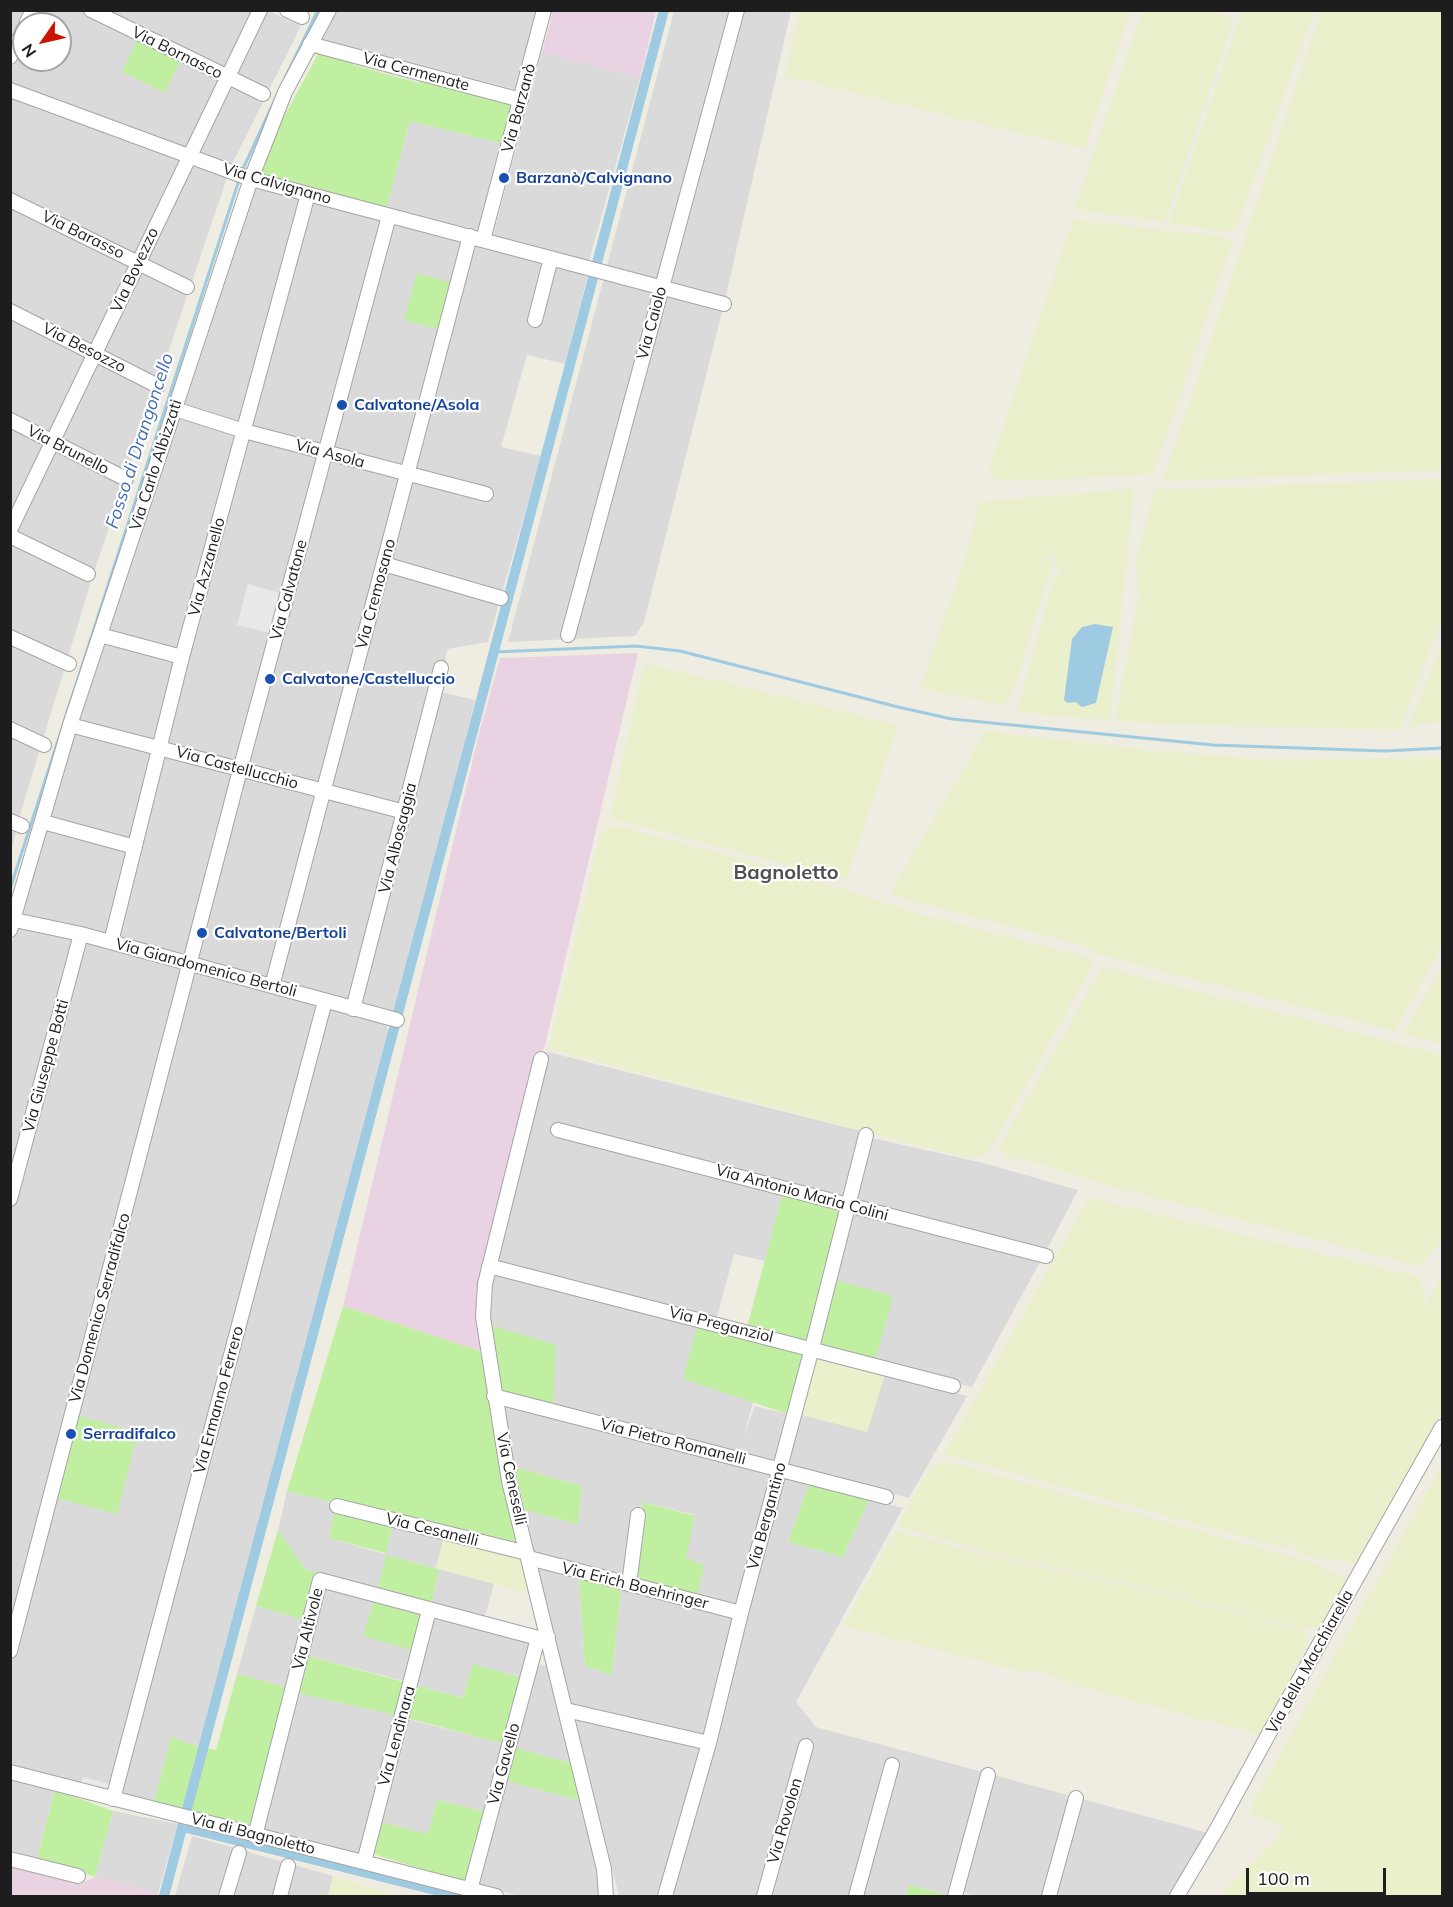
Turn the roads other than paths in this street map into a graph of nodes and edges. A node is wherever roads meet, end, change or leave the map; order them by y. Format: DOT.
graph roads {
  1 [pos="91,10"];
  2 [pos="260,10"];
  3 [pos="287,10"];
  4 [pos="329,10"];
  5 [pos="544,10"];
  6 [pos="737,10"];
  7 [pos="302,17"];
  8 [pos="310,44"];
  9 [pos="228,77"];
  10 [pos="10,90"];
  11 [pos="263,94"];
  12 [pos="521,100"];
  13 [pos="189,157"];
  14 [pos="251,179"];
  15 [pos="308,194"];
  16 [pos="10,200"];
  17 [pos="389,216"];
  18 [pos="477,238"];
  19 [pos="551,258"];
  20 [pos="139,262"];
  21 [pos="187,286"];
  22 [pos="662,288"];
  23 [pos="724,304"];
  24 [pos="10,311"];
  25 [pos="535,320"];
  26 [pos="97,354"];
  27 [pos="158,386"];
  28 [pos="175,409"];
  29 [pos="10,420"];
  30 [pos="244,431"];
  31 [pos="54,441"];
  32 [pos="326,453"];
  33 [pos="407,474"];
  34 [pos="126,479"];
  35 [pos="486,494"];
  36 [pos="10,530"];
  37 [pos="10,536"];
  38 [pos="384,564"];
  39 [pos="88,574"];
  40 [pos="501,598"];
  41 [pos="100,635"];
  42 [pos="568,635"];
  43 [pos="10,637"];
  44 [pos="182,657"];
  45 [pos="69,664"];
  46 [pos="441,668"];
  47 [pos="70,725"];
  48 [pos="10,729"];
  49 [pos="44,745"];
  50 [pos="160,747"];
  51 [pos="240,770"];
  52 [pos="323,791"];
  53 [pos="405,812"];
  54 [pos="43,822"];
  55 [pos="135,847"];
  56 [pos="12,923"];
  57 [pos="81,934"];
  58 [pos="111,942"];
  59 [pos="190,964"];
  60 [pos="272,986"];
  61 [pos="325,1001"];
  62 [pos="353,1009"];
  63 [pos="397,1020"];
  64 [pos="542,1059"];
  65 [pos="558,1130"];
  66 [pos="866,1135"];
  67 [pos="10,1199"];
  68 [pos="848,1205"];
  69 [pos="1046,1256"];
  70 [pos="489,1266"];
  71 [pos="812,1348"];
  72 [pos="953,1386"];
  73 [pos="494,1396"];
  74 [pos="1443,1427"];
  75 [pos="780,1469"];
  76 [pos="886,1497"];
  77 [pos="337,1506"];
  78 [pos="638,1515"];
  79 [pos="528,1556"];
  80 [pos="629,1584"];
  81 [pos="429,1610"];
  82 [pos="741,1613"];
  83 [pos="543,1638"];
  84 [pos="10,1651"];
  85 [pos="566,1710"];
  86 [pos="709,1743"];
  87 [pos="806,1746"];
  88 [pos="892,1765"];
  89 [pos="10,1772"];
  90 [pos="988,1775"];
  91 [pos="1076,1798"];
  92 [pos="113,1799"];
  93 [pos="255,1836"];
  94 [pos="239,1853"];
  95 [pos="10,1859"];
  96 [pos="364,1862"];
  97 [pos="288,1866"];
  98 [pos="78,1876"];
  99 [pos="470,1890"];
  100 [pos="226,1896"];
  101 [pos="280,1896"];
  102 [pos="496,1896"];
  103 [pos="606,1896"];
  104 [pos="665,1896"];
  105 [pos="764,1896"];
  106 [pos="856,1896"];
  107 [pos="955,1896"];
  108 [pos="1049,1896"];
  109 [pos="1177,1896"];
  1 -- 9 [label="street, Via Bornasco"];
  2 -- 9 [label="street, Via Bovezzo"];
  3 -- 7 [label="street"];
  4 -- 8 [label="street, Via Carlo Albizzati"];
  5 -- 12 [label="street, Via Barzanò"];
  6 -- 22 [label="street, Via Caiolo"];
  8 -- 12 [label="street, Via Cermenate"];
  8 -- 14 [label="street, Via Carlo Albizzati"];
  9 -- 11 [label="street, Via Bornasco"];
  9 -- 13 [label="street, Via Bovezzo"];
  10 -- 13 [label="street, Via Calvignano"];
  12 -- 18 [label="street, Via Barzanò"];
  13 -- 14 [label="street, Via Calvignano"];
  13 -- 20 [label="street, Via Bovezzo"];
  14 -- 15 [label="street, Via Calvignano"];
  14 -- 28 [label="street, Via Carlo Albizzati"];
  15 -- 17 [label="street, Via Calvignano"];
  15 -- 30 [label="street, Via Azzanello"];
  16 -- 20 [label="street, Via Barasso"];
  17 -- 18 [label="street, Via Calvignano"];
  17 -- 32 [label="street, Via Calvatone"];
  18 -- 19 [label="street, Via Calvignano"];
  18 -- 33 [label="street, Via Cremosano"];
  19 -- 22 [label="street, Via Calvignano"];
  19 -- 25 [label="street"];
  20 -- 21 [label="street, Via Barasso"];
  20 -- 26 [label="street, Via Bovezzo"];
  22 -- 23 [label="street, Via Calvignano"];
  22 -- 42 [label="street, Via Caiolo"];
  24 -- 26 [label="street, Via Besozzo"];
  26 -- 27 [label="street, Via Besozzo"];
  26 -- 31 [label="street, Via Bovezzo"];
  28 -- 30 [label="street, Via Asola"];
  28 -- 41 [label="street, Via Carlo Albizzati"];
  29 -- 31 [label="street, Via Brunello"];
  30 -- 32 [label="street, Via Asola"];
  30 -- 44 [label="street, Via Azzanello"];
  31 -- 34 [label="street, Via Brunello"];
  31 -- 36 [label="street, Via Bovezzo"];
  32 -- 33 [label="street, Via Asola"];
  32 -- 51 [label="street, Via Calvatone"];
  33 -- 35 [label="street, Via Asola"];
  33 -- 38 [label="street, Via Cremosano"];
  37 -- 39 [label="street"];
  38 -- 40 [label="street"];
  38 -- 52 [label="street, Via Cremosano"];
  41 -- 44 [label="street"];
  41 -- 47 [label="street, Via Carlo Albizzati"];
  43 -- 45 [label="street"];
  44 -- 50 [label="street, Via Azzanello"];
  46 -- 53 [label="street, Via Albosaggia"];
  47 -- 50 [label="street, Via Castellucchio"];
  47 -- 54 [label="street, Via Carlo Albizzati"];
  48 -- 49 [label="street"];
  50 -- 51 [label="street, Via Castellucchio"];
  50 -- 55 [label="street, Via Azzanello"];
  51 -- 52 [label="street, Via Castellucchio"];
  51 -- 59 [label="street, Via Calvatone"];
  52 -- 53 [label="street, Via Castellucchio"];
  52 -- 60 [label="street, Via Cremosano"];
  53 -- 62 [label="street, Via Albosaggia"];
  54 -- 55 [label="street"];
  54 -- 56 [label="street, Via Carlo Albizzati"];
  55 -- 58 [label="street, Via Azzanello"];
  56 -- 57 [label="street, Via Giandomenico Bertoli"];
  57 -- 58 [label="street, Via Giandomenico Bertoli"];
  57 -- 67 [label="street, Via Giuseppe Botti"];
  58 -- 59 [label="street, Via Giandomenico Bertoli"];
  59 -- 60 [label="street, Via Giandomenico Bertoli"];
  59 -- 84 [label="street, Via Domenico Serradifalco"];
  60 -- 61 [label="street, Via Giandomenico Bertoli"];
  61 -- 62 [label="street, Via Giandomenico Bertoli"];
  61 -- 92 [label="street, Via Ermanno Ferrero"];
  62 -- 63 [label="street, Via Giandomenico Bertoli"];
  64 -- 70 [label="street, Via Ceneselli"];
  65 -- 68 [label="street, Via Antonio Maria Colini"];
  66 -- 68 [label="street, Via Bergantino"];
  68 -- 69 [label="street, Via Antonio Maria Colini"];
  68 -- 71 [label="street, Via Bergantino"];
  70 -- 71 [label="street, Via Preganziol"];
  70 -- 73 [label="street, Via Ceneselli"];
  71 -- 72 [label="street, Via Preganziol"];
  71 -- 75 [label="street, Via Bergantino"];
  73 -- 75 [label="street, Via Pietro Romanelli"];
  73 -- 79 [label="street, Via Ceneselli"];
  74 -- 109 [label="street, Via della Macchiarella"];
  75 -- 76 [label="street, Via Pietro Romanelli"];
  75 -- 82 [label="street, Via Bergantino"];
  77 -- 79 [label="street, Via Cesanelli"];
  78 -- 80 [label="street"];
  79 -- 80 [label="street, Via Erich Boehringer"];
  79 -- 83 [label="street, Via Ceneselli"];
  80 -- 82 [label="street, Via Erich Boehringer"];
  81 -- 83 [label="street, Via Altivole"];
  81 -- 93 [label="street, Via Altivole"];
  81 -- 96 [label="street, Via Lendinara"];
  82 -- 86 [label="street, Via Bergantino"];
  83 -- 85 [label="street, Via Ceneselli"];
  83 -- 99 [label="street, Via Gavello"];
  85 -- 86 [label="street"];
  85 -- 103 [label="street, Via Ceneselli"];
  86 -- 104 [label="street, Via Bergantino"];
  87 -- 105 [label="street, Via Rovolon"];
  88 -- 106 [label="street"];
  89 -- 92 [label="street, Via di Bagnoletto"];
  90 -- 107 [label="street"];
  91 -- 108 [label="street"];
  92 -- 93 [label="street, Via di Bagnoletto"];
  93 -- 96 [label="street, Via di Bagnoletto"];
  94 -- 100 [label="street"];
  95 -- 98 [label="street"];
  96 -- 99 [label="street, Via di Bagnoletto"];
  97 -- 101 [label="street"];
  99 -- 102 [label="street, Via di Bagnoletto"];
}
